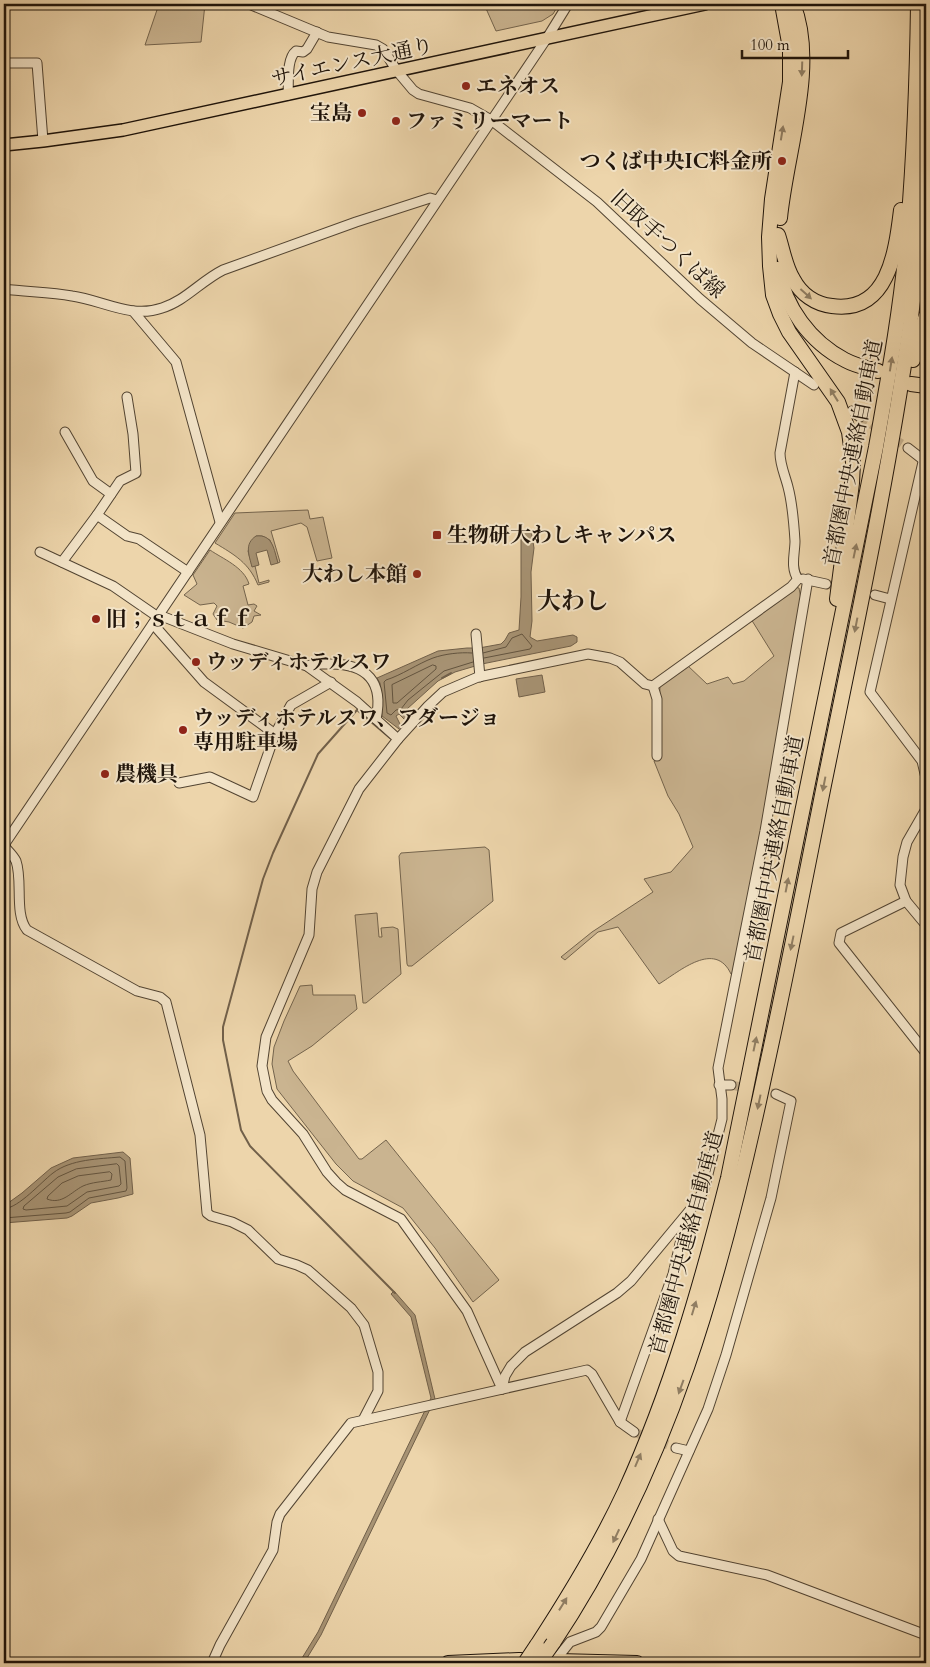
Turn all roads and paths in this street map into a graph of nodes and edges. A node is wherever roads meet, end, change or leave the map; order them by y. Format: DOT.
graph roads {
  1 [pos="250,4"];
  2 [pos="568,4"];
  3 [pos="705,4"];
  4 [pos="782,4"];
  5 [pos="793,4"];
  6 [pos="918,4"];
  7 [pos="317,32"];
  8 [pos="547,38"];
  9 [pos="4,63"];
  10 [pos="397,71"];
  11 [pos="288,95"];
  12 [pos="491,120"];
  13 [pos="43,141"];
  14 [pos="4,144"];
  15 [pos="920,147"];
  16 [pos="437,200"];
  17 [pos="778,235"];
  18 [pos="773,286"];
  19 [pos="4,289"];
  20 [pos="133,311"];
  21 [pos="926,316"];
  22 [pos="795,372"];
  23 [pos="926,380"];
  24 [pos="814,385"];
  25 [pos="926,386"];
  26 [pos="127,397"];
  27 [pos="852,411"];
  28 [pos="860,417"];
  29 [pos="65,432"];
  30 [pos="908,448"];
  31 [pos="926,449"];
  32 [pos="925,461"];
  33 [pos="111,494"];
  34 [pos="97,515"];
  35 [pos="220,522"];
  36 [pos="40,552"];
  37 [pos="62,562"];
  38 [pos="188,572"];
  39 [pos="866,577"];
  40 [pos="803,579"];
  41 [pos="826,584"];
  42 [pos="874,595"];
  43 [pos="890,599"];
  44 [pos="157,618"];
  45 [pos="476,634"];
  46 [pos="307,666"];
  47 [pos="480,673"];
  48 [pos="331,682"];
  49 [pos="653,686"];
  50 [pos="821,718"];
  51 [pos="376,719"];
  52 [pos="275,734"];
  53 [pos="398,738"];
  54 [pos="657,756"];
  55 [pos="926,778"];
  56 [pos="179,783"];
  57 [pos="926,809"];
  58 [pos="4,845"];
  59 [pos="906,901"];
  60 [pos="926,925"];
  61 [pos="926,1054"];
  62 [pos="719,1085"];
  63 [pos="731,1085"];
  64 [pos="776,1094"];
  65 [pos="687,1215"];
  66 [pos="502,1389"];
  67 [pos="363,1420"];
  68 [pos="620,1422"];
  69 [pos="634,1432"];
  70 [pos="676,1448"];
  71 [pos="689,1451"];
  72 [pos="658,1519"];
  73 [pos="926,1634"];
  74 [pos="555,1662"];
  75 [pos="212,1663"];
  76 [pos="448,1663"];
  77 [pos="525,1663"];
  78 [pos="539,1663"];
  79 [pos="637,1663"];
  1 -- 7 [label="street, 旧取手つくば線"];
  2 -- 8 [label="street"];
  3 -- 8 [label="main road, サイエンス大通り"];
  18 -- 4 [label="highway, one-way"];
  5 -- 17 [label="highway, one-way"];
  6 -- 15 [label="highway, 首都圏中央連絡自動車道"];
  7 -- 10 [label="street, 旧取手つくば線"];
  7 -- 11 [label="street"];
  8 -- 10 [label="main road, サイエンス大通り"];
  8 -- 12 [label="street"];
  9 -- 13 [label="street"];
  10 -- 11 [label="main road, サイエンス大通り"];
  10 -- 12 [label="street, 旧取手つくば線"];
  11 -- 13 [label="main road, サイエンス大通り"];
  12 -- 16 [label="street"];
  12 -- 22 [label="street, 旧取手つくば線"];
  13 -- 14 [label="main road, サイエンス大通り"];
  17 -- 15 [label="highway, one-way"];
  15 -- 39 [label="highway, 首都圏中央連絡自動車道"];
  50 -- 15 [label="highway, 首都圏中央連絡自動車道, one-way"];
  16 -- 20 [label="street"];
  16 -- 35 [label="street"];
  17 -- 18 [label="highway"];
  50 -- 18 [label="highway, one-way"];
  19 -- 20 [label="street"];
  20 -- 35 [label="street"];
  21 -- 39 [label="highway"];
  22 -- 24 [label="street, 旧取手つくば線"];
  22 -- 40 [label="street"];
  23 -- 25 [label="highway"];
  26 -- 33 [label="street"];
  27 -- 28 [label="street"];
  29 -- 33 [label="street"];
  30 -- 32 [label="street"];
  31 -- 32 [label="street"];
  32 -- 43 [label="street"];
  33 -- 34 [label="street"];
  34 -- 37 [label="street"];
  34 -- 38 [label="street"];
  35 -- 38 [label="street"];
  36 -- 37 [label="street"];
  37 -- 44 [label="street"];
  38 -- 44 [label="street"];
  39 -- 78 [label="highway, 首都圏中央連絡自動車道, one-way, bridge"];
  40 -- 41 [label="street"];
  40 -- 49 [label="street"];
  40 -- 62 [label="street"];
  42 -- 43 [label="street"];
  43 -- 55 [label="street"];
  44 -- 46 [label="street"];
  44 -- 52 [label="street"];
  44 -- 58 [label="street"];
  45 -- 47 [label="street"];
  46 -- 48 [label="street"];
  46 -- 51 [label="street"];
  47 -- 49 [label="street"];
  47 -- 53 [label="street"];
  48 -- 51 [label="street"];
  48 -- 52 [label="street"];
  49 -- 54 [label="street"];
  77 -- 50 [label="highway, 首都圏中央連絡自動車道, one-way, bridge"];
  51 -- 53 [label="street"];
  52 -- 56 [label="street"];
  53 -- 66 [label="street"];
  57 -- 59 [label="street"];
  58 -- 67 [label="street"];
  59 -- 60 [label="street"];
  59 -- 61 [label="street"];
  62 -- 63 [label="street"];
  62 -- 65 [label="street"];
  64 -- 71 [label="street"];
  65 -- 66 [label="street"];
  65 -- 68 [label="street"];
  66 -- 67 [label="street"];
  66 -- 68 [label="street"];
  67 -- 75 [label="street"];
  68 -- 69 [label="street"];
  70 -- 71 [label="street"];
  71 -- 72 [label="street"];
  72 -- 73 [label="street"];
  72 -- 74 [label="street"];
  74 -- 76 [label="highway"];
  74 -- 79 [label="highway"];
}
